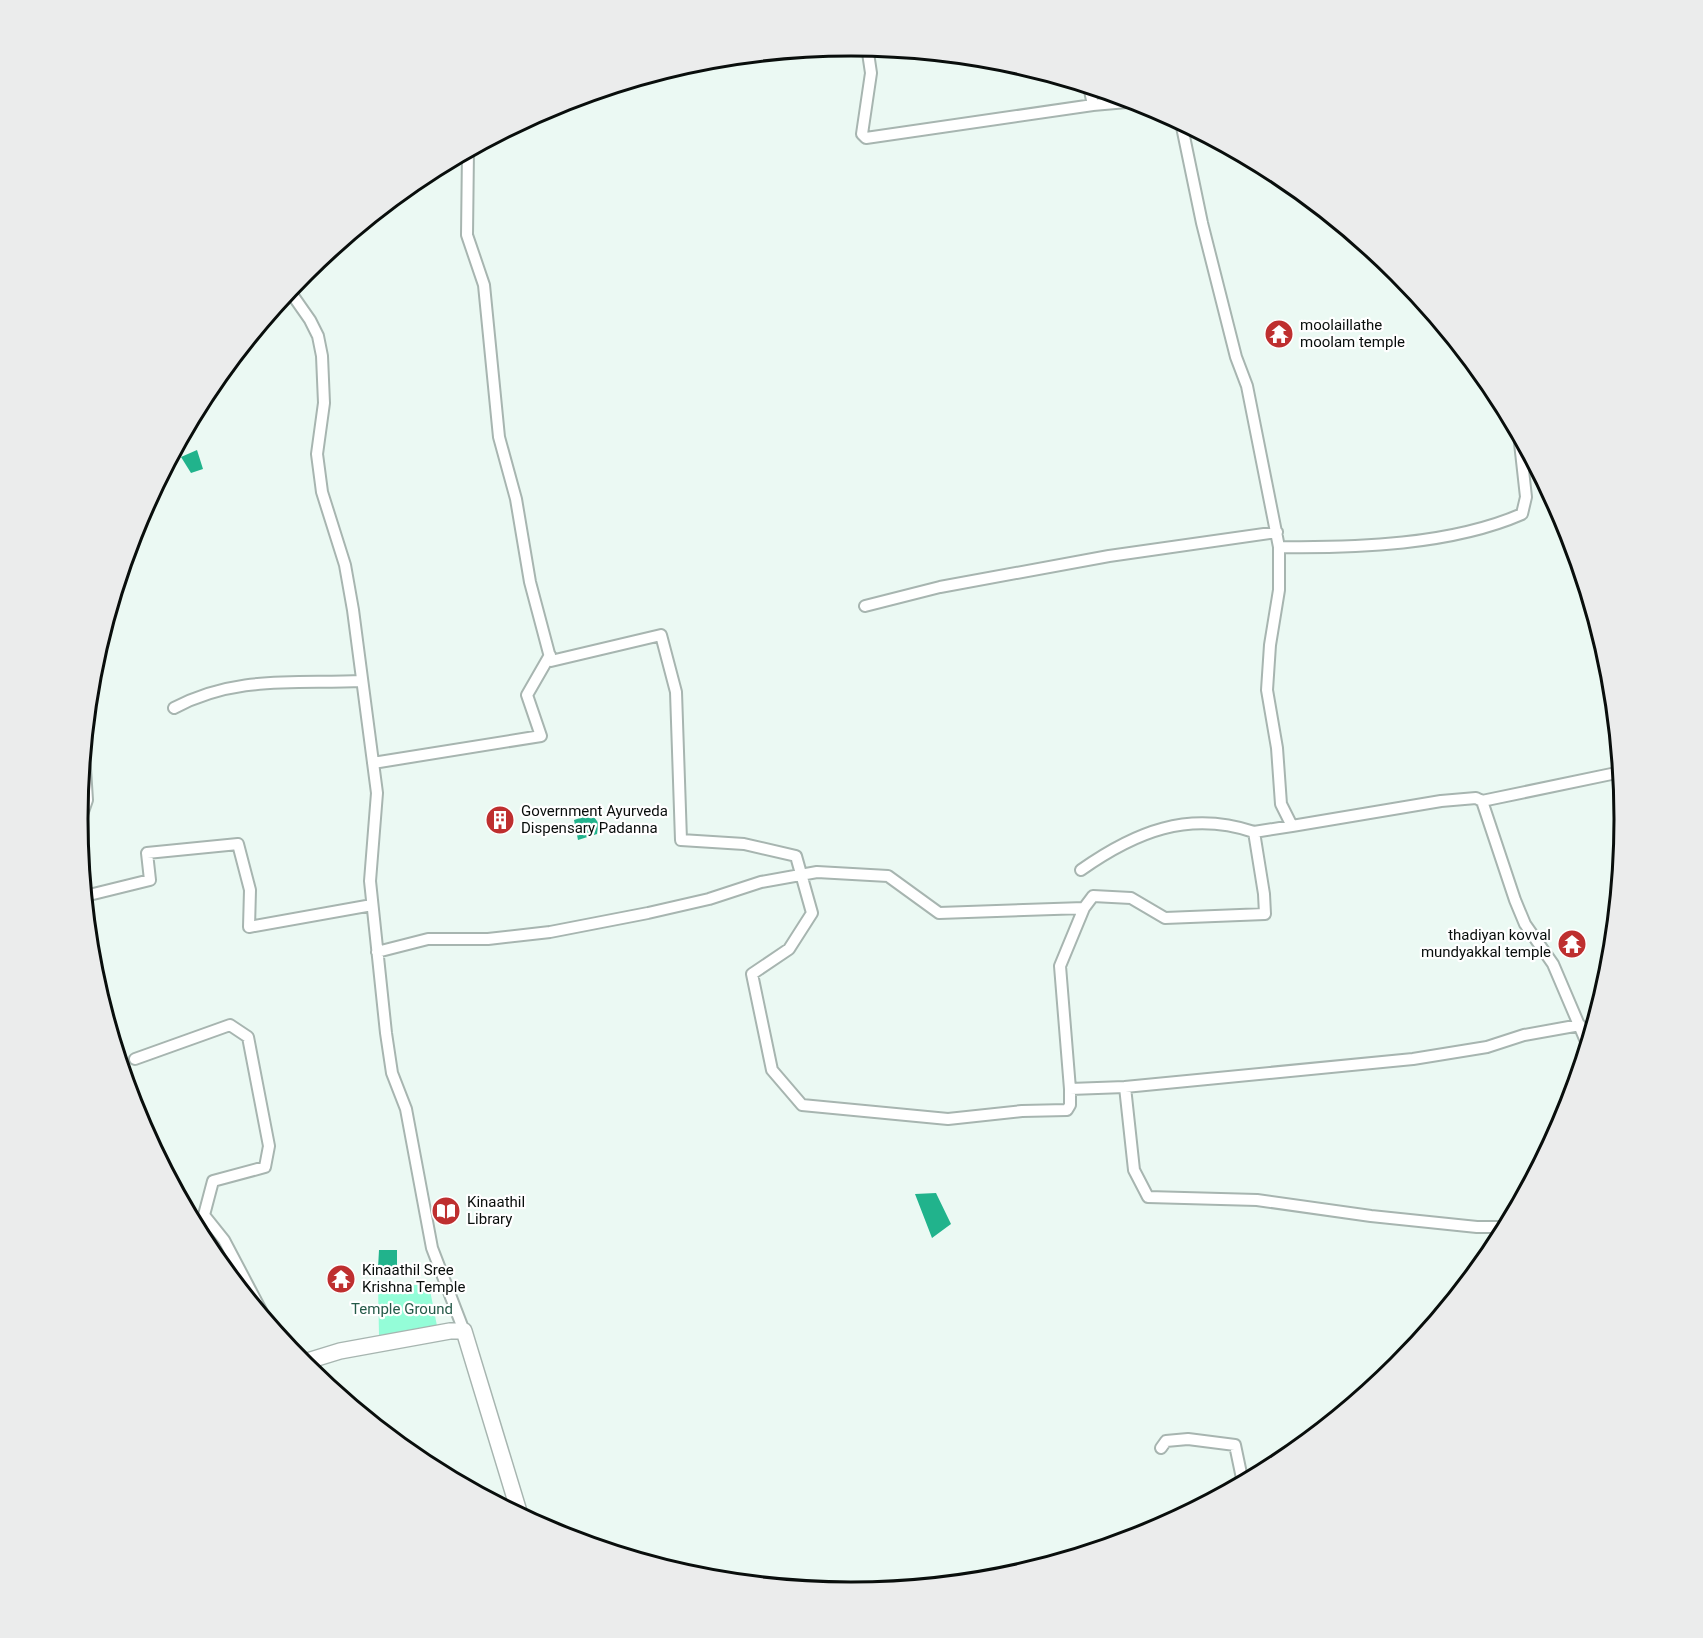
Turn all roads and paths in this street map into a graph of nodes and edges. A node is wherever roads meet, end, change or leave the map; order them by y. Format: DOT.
graph roads {
  1 [pos="869,56"];
  2 [pos="1091,94"];
  3 [pos="1115,103"];
  4 [pos="1093,105"];
  5 [pos="1183,131"];
  6 [pos="468,159"];
  7 [pos="294,298"];
  8 [pos="1521,452"];
  9 [pos="1277,532"];
  10 [pos="1279,547"];
  11 [pos="865,606"];
  12 [pos="550,655"];
  13 [pos="362,681"];
  14 [pos="174,708"];
  15 [pos="373,763"];
  16 [pos="1613,774"];
  17 [pos="1482,801"];
  18 [pos="1292,826"];
  19 [pos="1254,832"];
  20 [pos="1081,870"];
  21 [pos="801,875"];
  22 [pos="93,894"];
  23 [pos="372,905"];
  24 [pos="1084,908"];
  25 [pos="377,952"];
  26 [pos="1580,1025"];
  27 [pos="1583,1035"];
  28 [pos="135,1059"];
  29 [pos="1125,1087"];
  30 [pos="1070,1089"];
  31 [pos="1496,1227"];
  32 [pos="235,1262"];
  33 [pos="231,1263"];
  34 [pos="248,1287"];
  35 [pos="464,1331"];
  36 [pos="312,1359"];
  37 [pos="1161,1448"];
  38 [pos="1241,1475"];
  39 [pos="517,1505"];
  1 -- 4 [label="street"];
  2 -- 4 [label="street"];
  3 -- 4 [label="street"];
  5 -- 9 [label="street"];
  6 -- 12 [label="street"];
  7 -- 13 [label="street"];
  8 -- 10 [label="street"];
  9 -- 10 [label="street"];
  9 -- 11 [label="street"];
  10 -- 18 [label="street"];
  12 -- 15 [label="street"];
  12 -- 21 [label="street"];
  13 -- 14 [label="street"];
  13 -- 15 [label="street"];
  15 -- 23 [label="street"];
  16 -- 17 [label="street"];
  17 -- 18 [label="street"];
  17 -- 26 [label="street"];
  18 -- 19 [label="street"];
  19 -- 20 [label="street"];
  19 -- 24 [label="street"];
  21 -- 24 [label="street"];
  21 -- 25 [label="street"];
  21 -- 30 [label="street"];
  22 -- 23 [label="street"];
  23 -- 25 [label="street"];
  24 -- 30 [label="street"];
  25 -- 35 [label="street"];
  26 -- 27 [label="street"];
  26 -- 29 [label="street"];
  28 -- 32 [label="street"];
  29 -- 30 [label="street"];
  29 -- 31 [label="street"];
  32 -- 33 [label="street"];
  32 -- 34 [label="street"];
  35 -- 36 [label="main road"];
  35 -- 39 [label="main road"];
  37 -- 38 [label="street"];
}
